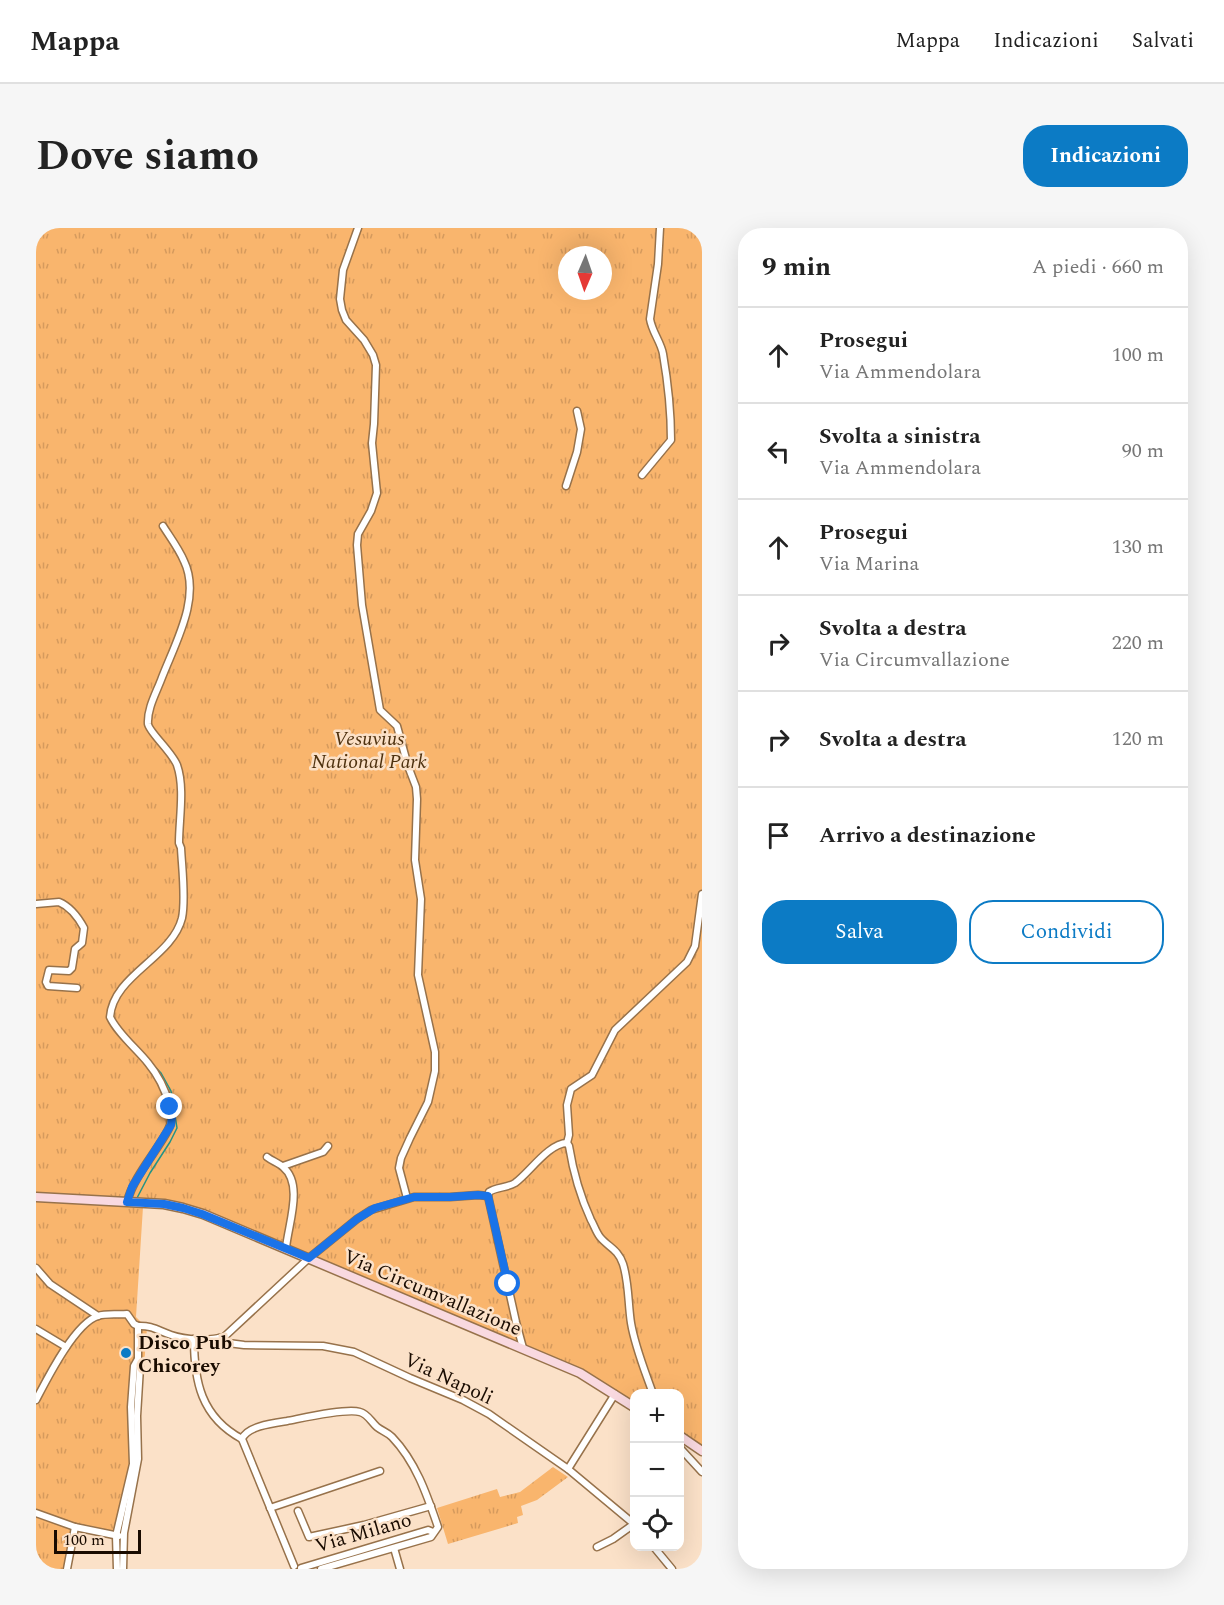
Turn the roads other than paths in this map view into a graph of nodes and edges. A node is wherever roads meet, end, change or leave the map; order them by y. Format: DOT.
graph roads {
  1 [pos="358,228"];
  2 [pos="660,228"];
  3 [pos="577,411"];
  4 [pos="642,475"];
  5 [pos="566,486"];
  6 [pos="163,526"];
  7 [pos="702,894"];
  8 [pos="36,904"];
  9 [pos="77,988"];
  10 [pos="567,1143"];
  11 [pos="327,1146"];
  12 [pos="267,1157"];
  13 [pos="283,1166"];
  14 [pos="488,1196"];
  15 [pos="36,1197"];
  16 [pos="407,1198"];
  17 [pos="130,1202"];
  18 [pos="286,1248"];
  19 [pos="309,1258"];
  20 [pos="36,1268"];
  21 [pos="98,1316"];
  22 [pos="138,1326"];
  23 [pos="36,1329"];
  24 [pos="219,1338"];
  25 [pos="194,1339"];
  26 [pos="66,1347"];
  27 [pos="523,1348"];
  28 [pos="651,1389"];
  29 [pos="615,1394"];
  30 [pos="37,1395"];
  31 [pos="630,1404"];
  32 [pos="242,1439"];
  33 [pos="684,1439"];
  34 [pos="702,1451"];
  35 [pos="684,1452"];
  36 [pos="568,1469"];
  37 [pos="380,1471"];
  38 [pos="702,1472"];
  39 [pos="431,1506"];
  40 [pos="270,1508"];
  41 [pos="298,1511"];
  42 [pos="36,1513"];
  43 [pos="630,1521"];
  44 [pos="75,1527"];
  45 [pos="630,1527"];
  46 [pos="434,1532"];
  47 [pos="120,1536"];
  48 [pos="597,1547"];
  49 [pos="393,1548"];
  50 [pos="657,1551"];
  51 [pos="297,1568"];
  52 [pos="67,1569"];
  53 [pos="117,1569"];
  54 [pos="123,1569"];
  55 [pos="321,1569"];
  56 [pos="400,1569"];
  57 [pos="672,1569"];
  1 -- 16 [label="street"];
  2 -- 4 [label="street"];
  3 -- 5 [label="street"];
  6 -- 17 [label="street"];
  7 -- 10 [label="street"];
  8 -- 9 [label="street"];
  10 -- 14 [label="street"];
  10 -- 28 [label="street"];
  11 -- 13 [label="street"];
  12 -- 13 [label="street"];
  13 -- 18 [label="street"];
  14 -- 16 [label="street"];
  14 -- 27 [label="street"];
  15 -- 17 [label="main road, Via Circumvallazione"];
  16 -- 19 [label="street"];
  17 -- 18 [label="main road, Via Circumvallazione"];
  18 -- 19 [label="main road, Via Circumvallazione"];
  19 -- 24 [label="street"];
  19 -- 27 [label="main road, Via Circumvallazione"];
  20 -- 21 [label="street"];
  21 -- 22 [label="street, Via Napoli"];
  21 -- 26 [label="street"];
  22 -- 25 [label="street, Via Napoli"];
  22 -- 47 [label="street"];
  23 -- 26 [label="street"];
  24 -- 25 [label="street, Via Napoli"];
  24 -- 36 [label="street, Via Napoli"];
  25 -- 32 [label="street"];
  26 -- 30 [label="street"];
  27 -- 29 [label="main road, Via Circumvallazione"];
  29 -- 31 [label="main road, Via Circumvallazione"];
  29 -- 36 [label="street"];
  32 -- 39 [label="street, Via Milano"];
  32 -- 40 [label="street"];
  33 -- 34 [label="main road"];
  35 -- 38 [label="street"];
  36 -- 43 [label="street, Via Napoli"];
  37 -- 40 [label="street"];
  39 -- 41 [label="street, Via Milano"];
  39 -- 46 [label="street, Via Milano"];
  40 -- 51 [label="street"];
  42 -- 44 [label="street"];
  44 -- 47 [label="street"];
  44 -- 52 [label="street"];
  45 -- 48 [label="street"];
  46 -- 49 [label="street, Via Milano"];
  46 -- 51 [label="street, Via Milano"];
  47 -- 53 [label="street"];
  47 -- 54 [label="street"];
  49 -- 55 [label="street, Via Milano"];
  49 -- 56 [label="street"];
  50 -- 57 [label="street"];
}
